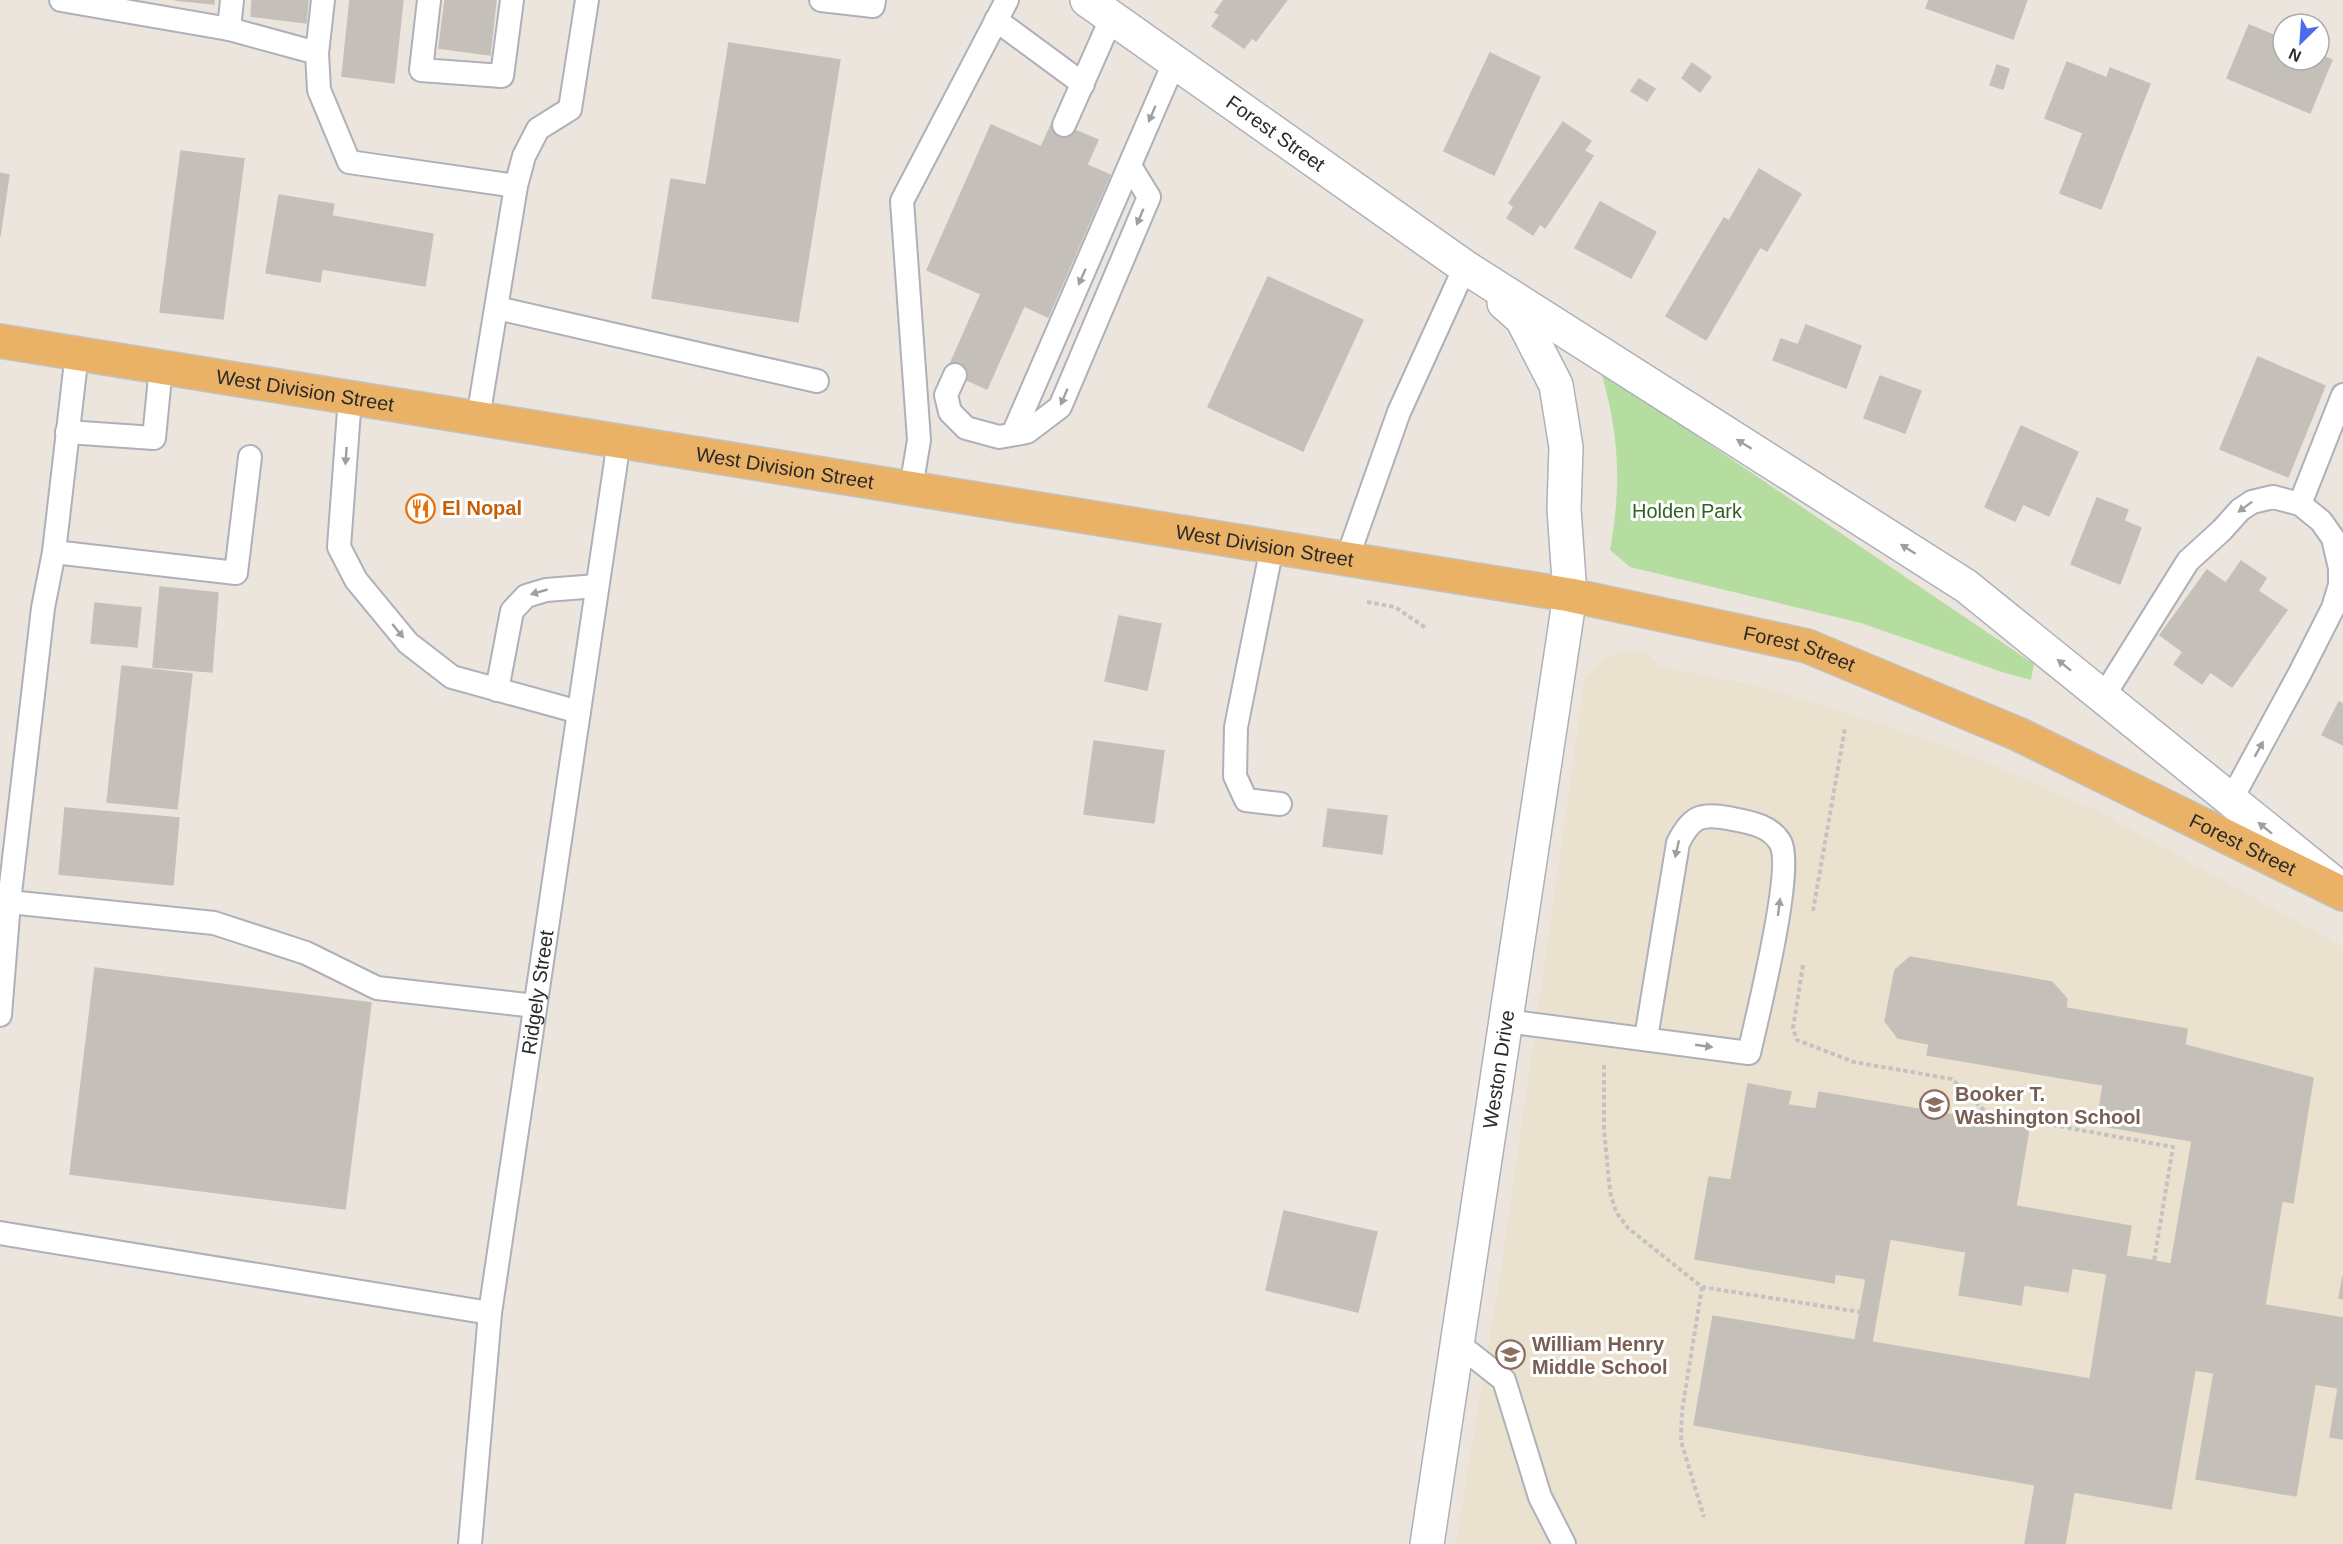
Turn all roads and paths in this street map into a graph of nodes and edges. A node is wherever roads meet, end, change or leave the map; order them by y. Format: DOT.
graph roads {
  1 [pos="61,0"];
  2 [pos="232,0"];
  3 [pos="323,0"];
  4 [pos="429,0"];
  5 [pos="512,0"];
  6 [pos="587,0"];
  7 [pos="821,0"];
  8 [pos="874,0"];
  9 [pos="1007,0"];
  10 [pos="132,5"];
  11 [pos="1099,9"];
  12 [pos="996,20"];
  13 [pos="229,29"];
  14 [pos="317,53"];
  15 [pos="1174,63"];
  16 [pos="1083,84"];
  17 [pos="1064,125"];
  18 [pos="1130,166"];
  19 [pos="516,186"];
  20 [pos="1465,267"];
  21 [pos="497,308"];
  22 [pos="0,341"];
  23 [pos="77,353"];
  24 [pos="161,367"];
  25 [pos="955,375"];
  26 [pos="817,381"];
  27 [pos="2343,395"];
  28 [pos="350,397"];
  29 [pos="478,418"];
  30 [pos="67,432"];
  31 [pos="1013,434"];
  32 [pos="619,441"];
  33 [pos="250,457"];
  34 [pos="911,488"];
  35 [pos="2300,504"];
  36 [pos="1272,547"];
  37 [pos="54,552"];
  38 [pos="1347,559"];
  39 [pos="597,586"];
  40 [pos="1570,596"];
  41 [pos="497,690"];
  42 [pos="2103,697"];
  43 [pos="579,712"];
  44 [pos="1845,728"];
  45 [pos="2231,800"];
  46 [pos="1280,804"];
  47 [pos="2343,893"];
  48 [pos="9,902"];
  49 [pos="1813,913"];
  50 [pos="1805,959"];
  51 [pos="535,1006"];
  52 [pos="0,1014"];
  53 [pos="1506,1021"];
  54 [pos="1646,1038"];
  55 [pos="1604,1056"];
  56 [pos="0,1233"];
  57 [pos="2154,1261"];
  58 [pos="1702,1287"];
  59 [pos="1860,1312"];
  60 [pos="490,1313"];
  61 [pos="1457,1343"];
  62 [pos="1704,1516"];
  63 [pos="470,1544"];
  64 [pos="1427,1544"];
  65 [pos="1564,1544"];
  1 -- 10 [label="lane"];
  2 -- 13 [label="lane"];
  3 -- 14 [label="lane"];
  4 -- 5 [label="lane"];
  6 -- 19 [label="lane"];
  7 -- 8 [label="lane"];
  9 -- 12 [label="lane"];
  10 -- 13 [label="lane"];
  11 -- 15 [label="street, Forest Street"];
  11 -- 16 [label="lane"];
  12 -- 16 [label="lane"];
  12 -- 34 [label="lane"];
  13 -- 14 [label="lane"];
  14 -- 19 [label="lane"];
  15 -- 18 [label="lane, one-way"];
  15 -- 20 [label="street, Forest Street"];
  16 -- 17 [label="lane"];
  18 -- 31 [label="lane, one-way"];
  18 -- 31 [label="lane, one-way"];
  19 -- 21 [label="lane"];
  20 -- 38 [label="lane"];
  20 -- 40 [label="street, Forest Street"];
  42 -- 20 [label="street, Forest Street, one-way"];
  21 -- 26 [label="lane"];
  21 -- 29 [label="lane"];
  22 -- 23 [label="highway, West Division Street"];
  23 -- 24 [label="highway, West Division Street"];
  23 -- 30 [label="lane"];
  24 -- 28 [label="highway, West Division Street"];
  24 -- 30 [label="lane"];
  25 -- 31 [label="lane"];
  27 -- 35 [label="lane"];
  28 -- 29 [label="highway, West Division Street"];
  28 -- 41 [label="lane, one-way"];
  29 -- 32 [label="highway, West Division Street"];
  30 -- 37 [label="lane"];
  32 -- 34 [label="highway, West Division Street"];
  32 -- 39 [label="lane, Ridgely Street"];
  33 -- 37 [label="lane"];
  34 -- 36 [label="highway, West Division Street"];
  35 -- 42 [label="lane, one-way"];
  45 -- 35 [label="lane, one-way"];
  36 -- 38 [label="highway, West Division Street"];
  36 -- 46 [label="lane"];
  37 -- 48 [label="lane"];
  38 -- 40 [label="highway, West Division Street"];
  39 -- 41 [label="lane, one-way"];
  39 -- 43 [label="lane, Ridgely Street"];
  40 -- 47 [label="highway, Forest Street"];
  40 -- 53 [label="street, Weston Drive"];
  41 -- 43 [label="lane"];
  42 -- 45 [label="street, Forest Street"];
  43 -- 51 [label="lane, Ridgely Street"];
  44 -- 49 [label="path"];
  47 -- 45 [label="street, Forest Street, one-way"];
  48 -- 51 [label="lane"];
  48 -- 52 [label="lane"];
  50 -- 57 [label="path"];
  51 -- 60 [label="lane, Ridgely Street"];
  53 -- 54 [label="lane"];
  53 -- 61 [label="street, Weston Drive"];
  54 -- 54 [label="lane, one-way"];
  55 -- 58 [label="path"];
  56 -- 60 [label="lane"];
  58 -- 59 [label="path"];
  58 -- 62 [label="path"];
  60 -- 63 [label="lane, Ridgely Street"];
  61 -- 64 [label="street, Weston Drive"];
  61 -- 65 [label="lane"];
}
